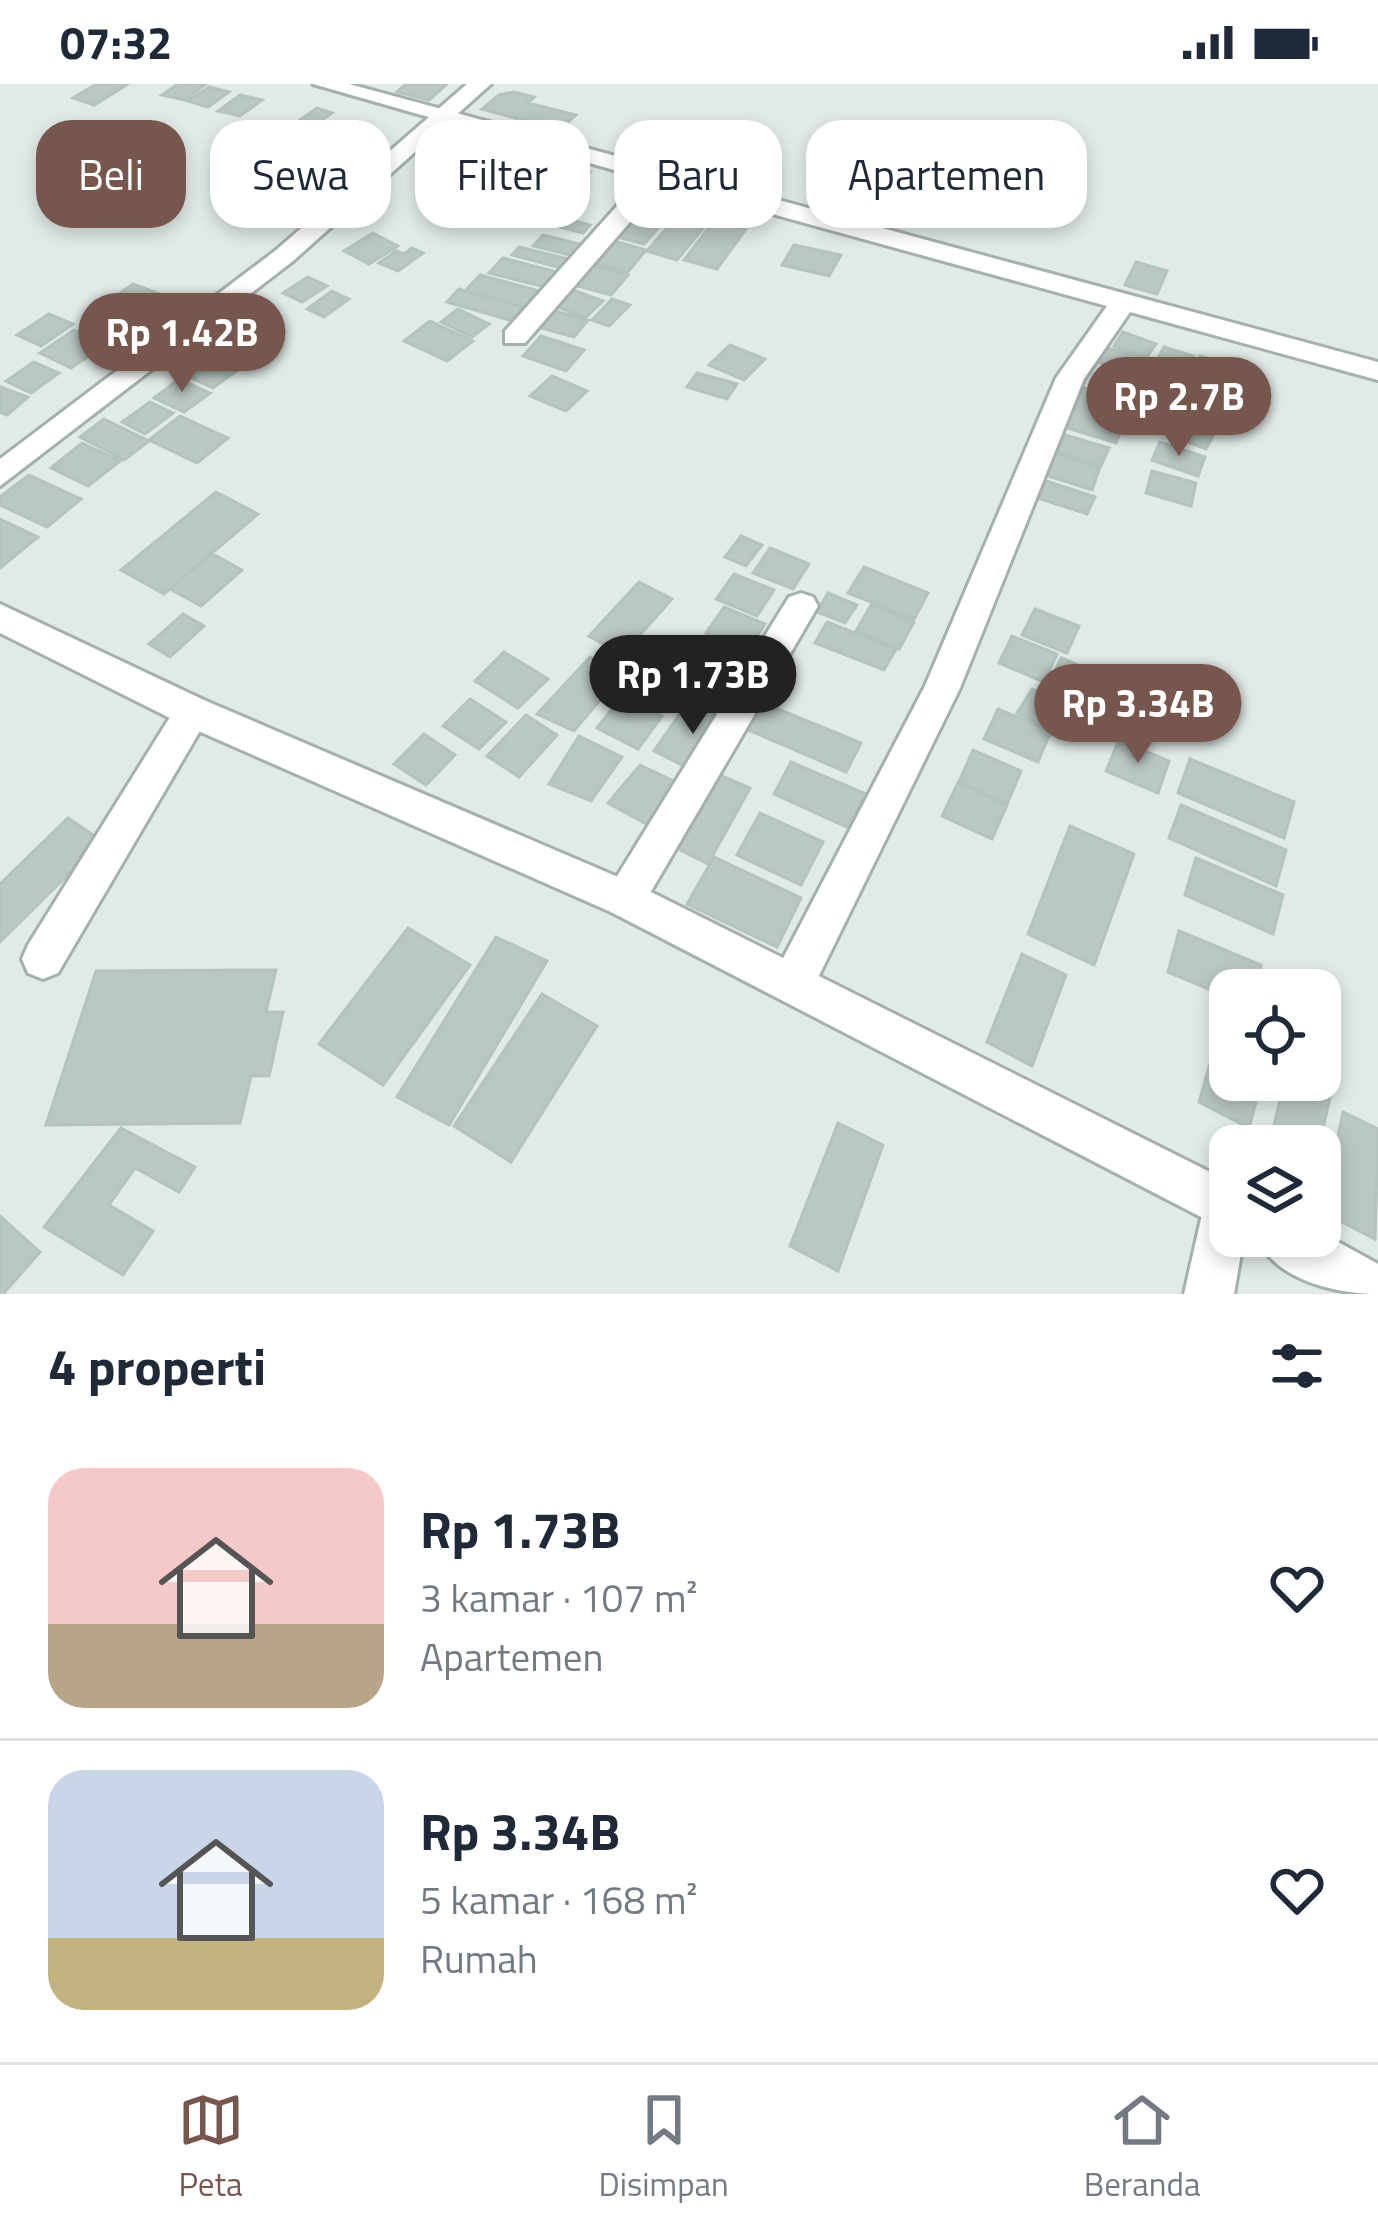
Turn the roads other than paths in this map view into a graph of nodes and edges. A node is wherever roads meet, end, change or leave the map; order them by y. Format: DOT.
graph roads {
  1 [pos="324,84"];
  2 [pos="480,84"];
  3 [pos="446,115"];
  4 [pos="614,160"];
  5 [pos="782,206"];
  6 [pos="614,224"];
  7 [pos="1124,302"];
  8 [pos="515,337"];
  9 [pos="1378,370"];
  10 [pos="0,475"];
  11 [pos="802,607"];
  12 [pos="0,617"];
  13 [pos="193,712"];
  14 [pos="626,899"];
  15 [pos="43,959"];
  16 [pos="794,981"];
  17 [pos="1209,1197"];
  18 [pos="1217,1257"];
  19 [pos="1317,1257"];
  20 [pos="1378,1292"];
  21 [pos="1209,1294"];
  1 -- 3 [label="street"];
  2 -- 3 [label="street"];
  3 -- 4 [label="street"];
  3 -- 10 [label="street"];
  5 -- 7 [label="street"];
  6 -- 8 [label="street"];
  7 -- 9 [label="street"];
  7 -- 16 [label="street"];
  11 -- 14 [label="street"];
  12 -- 13 [label="street"];
  13 -- 14 [label="street"];
  13 -- 15 [label="street"];
  14 -- 16 [label="street"];
  16 -- 17 [label="street"];
  18 -- 21 [label="street"];
  19 -- 20 [label="street"];
}
